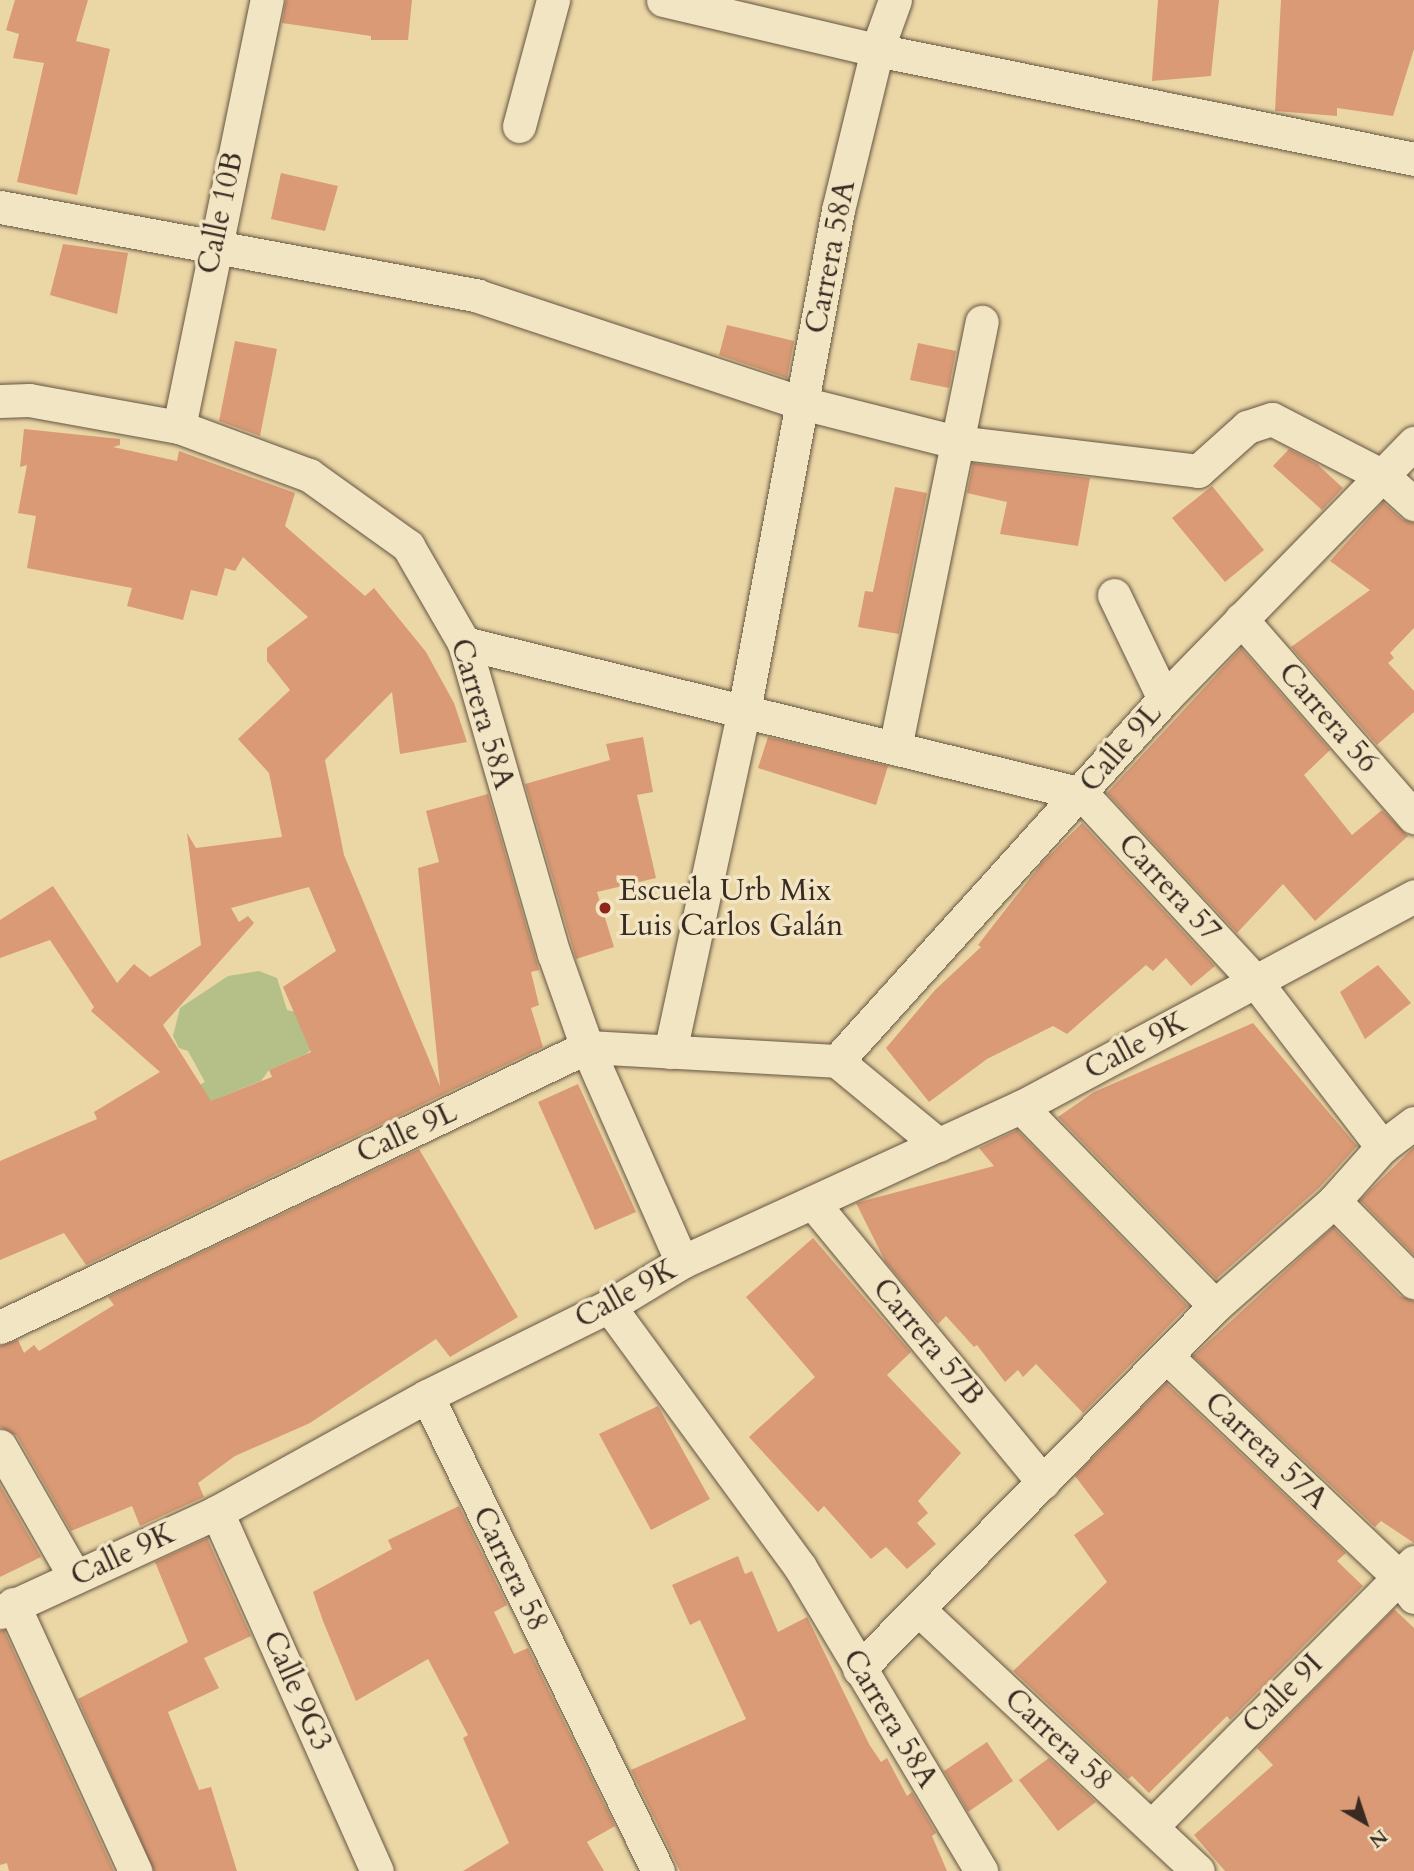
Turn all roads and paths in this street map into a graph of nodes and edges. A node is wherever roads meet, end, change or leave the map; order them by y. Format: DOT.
graph roads {
  1 [pos="267,0"];
  2 [pos="552,0"];
  3 [pos="663,0"];
  4 [pos="895,0"];
  5 [pos="877,50"];
  6 [pos="519,126"];
  7 [pos="1414,159"];
  8 [pos="0,207"];
  9 [pos="213,247"];
  10 [pos="982,322"];
  11 [pos="0,401"];
  12 [pos="802,403"];
  13 [pos="179,428"];
  14 [pos="956,442"];
  15 [pos="1414,443"];
  16 [pos="1383,476"];
  17 [pos="1414,504"];
  18 [pos="1114,595"];
  19 [pos="1241,619"];
  20 [pos="464,643"];
  21 [pos="1164,699"];
  22 [pos="744,711"];
  23 [pos="895,748"];
  24 [pos="1082,794"];
  25 [pos="1414,817"];
  26 [pos="1414,896"];
  27 [pos="1256,982"];
  28 [pos="587,1047"];
  29 [pos="670,1052"];
  30 [pos="837,1061"];
  31 [pos="1021,1107"];
  32 [pos="1414,1123"];
  33 [pos="939,1145"];
  34 [pos="1382,1147"];
  35 [pos="1334,1201"];
  36 [pos="813,1203"];
  37 [pos="682,1262"];
  38 [pos="1414,1282"];
  39 [pos="609,1306"];
  40 [pos="1216,1306"];
  41 [pos="0,1327"];
  42 [pos="1167,1357"];
  43 [pos="427,1396"];
  44 [pos="0,1446"];
  45 [pos="1043,1482"];
  46 [pos="217,1512"];
  47 [pos="75,1577"];
  48 [pos="1409,1578"];
  49 [pos="7,1608"];
  50 [pos="918,1609"];
  51 [pos="859,1669"];
  52 [pos="1152,1826"];
  53 [pos="135,1871"];
  54 [pos="377,1871"];
  55 [pos="658,1871"];
  56 [pos="981,1871"];
  57 [pos="1198,1871"];
  1 -- 9 [label="street, Calle 10B"];
  2 -- 6 [label="street"];
  3 -- 5 [label="street"];
  4 -- 5 [label="street, Carrera 58A"];
  5 -- 7 [label="street"];
  5 -- 12 [label="street, Carrera 58A"];
  8 -- 9 [label="street"];
  9 -- 12 [label="street"];
  9 -- 13 [label="street, Calle 10B"];
  10 -- 14 [label="street"];
  11 -- 13 [label="street, Carrera 58A"];
  12 -- 14 [label="street"];
  12 -- 22 [label="street, Carrera 58A"];
  13 -- 20 [label="street, Carrera 58A"];
  14 -- 16 [label="street"];
  14 -- 23 [label="street"];
  15 -- 16 [label="street, Calle 9L"];
  16 -- 17 [label="street"];
  16 -- 19 [label="street, Calle 9L"];
  18 -- 21 [label="street"];
  19 -- 21 [label="street, Calle 9L"];
  19 -- 25 [label="street, Carrera 56"];
  20 -- 22 [label="street"];
  20 -- 28 [label="street, Carrera 58A"];
  21 -- 24 [label="street, Calle 9L"];
  22 -- 23 [label="street"];
  22 -- 29 [label="street, Carrera 58A"];
  23 -- 24 [label="street"];
  24 -- 27 [label="street, Carrera 57"];
  24 -- 30 [label="street, Calle 9L"];
  26 -- 27 [label="street, Calle 9K"];
  27 -- 31 [label="street, Calle 9K"];
  27 -- 34 [label="street"];
  28 -- 29 [label="street, Calle 9L"];
  28 -- 37 [label="street, Carrera 58A"];
  28 -- 41 [label="street, Calle 9L"];
  29 -- 30 [label="street, Calle 9L"];
  30 -- 33 [label="street"];
  31 -- 33 [label="street, Calle 9K"];
  31 -- 40 [label="street"];
  32 -- 34 [label="street"];
  33 -- 36 [label="street, Calle 9K"];
  34 -- 35 [label="street"];
  35 -- 38 [label="street"];
  35 -- 40 [label="street"];
  36 -- 37 [label="street, Calle 9K"];
  36 -- 45 [label="street, Carrera 57B"];
  37 -- 39 [label="street, Calle 9K"];
  39 -- 43 [label="street, Calle 9K"];
  39 -- 51 [label="street, Carrera 58A"];
  40 -- 42 [label="street"];
  42 -- 45 [label="street"];
  42 -- 48 [label="street, Carrera 57A"];
  43 -- 46 [label="street, Calle 9K"];
  43 -- 55 [label="street, Carrera 58"];
  44 -- 47 [label="street"];
  45 -- 50 [label="street"];
  46 -- 47 [label="street, Calle 9K"];
  46 -- 54 [label="street, Calle 9G3"];
  47 -- 49 [label="street, Calle 9K"];
  48 -- 52 [label="street, Calle 9I"];
  49 -- 53 [label="street"];
  50 -- 51 [label="street"];
  50 -- 52 [label="street, Carrera 58"];
  51 -- 56 [label="street, Carrera 58A"];
  52 -- 57 [label="street, Carrera 58"];
}
